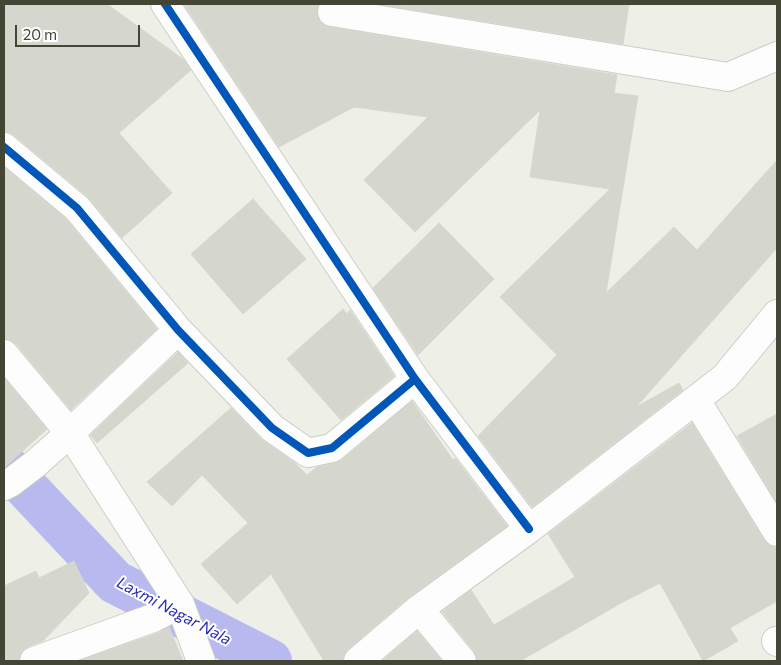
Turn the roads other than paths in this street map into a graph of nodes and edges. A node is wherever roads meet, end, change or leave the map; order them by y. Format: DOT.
graph roads {
  1 [pos="165,4"];
  2 [pos="332,12"];
  3 [pos="777,56"];
  4 [pos="4,147"];
  5 [pos="777,314"];
  6 [pos="178,330"];
  7 [pos="4,354"];
  8 [pos="416,379"];
  9 [pos="696,400"];
  10 [pos="70,434"];
  11 [pos="7,485"];
  12 [pos="529,529"];
  13 [pos="777,532"];
  14 [pos="180,604"];
  15 [pos="419,609"];
  16 [pos="34,661"];
  17 [pos="201,661"];
  18 [pos="358,661"];
  19 [pos="462,661"];
  1 -- 8 [label="street"];
  2 -- 3 [label="street"];
  4 -- 6 [label="street"];
  5 -- 9 [label="street"];
  6 -- 8 [label="street"];
  6 -- 10 [label="street"];
  7 -- 10 [label="street"];
  8 -- 12 [label="street"];
  9 -- 12 [label="street"];
  9 -- 13 [label="street"];
  10 -- 11 [label="street"];
  10 -- 14 [label="street"];
  12 -- 15 [label="street"];
  14 -- 16 [label="street"];
  14 -- 17 [label="street"];
  15 -- 18 [label="street"];
  15 -- 19 [label="street"];
}
